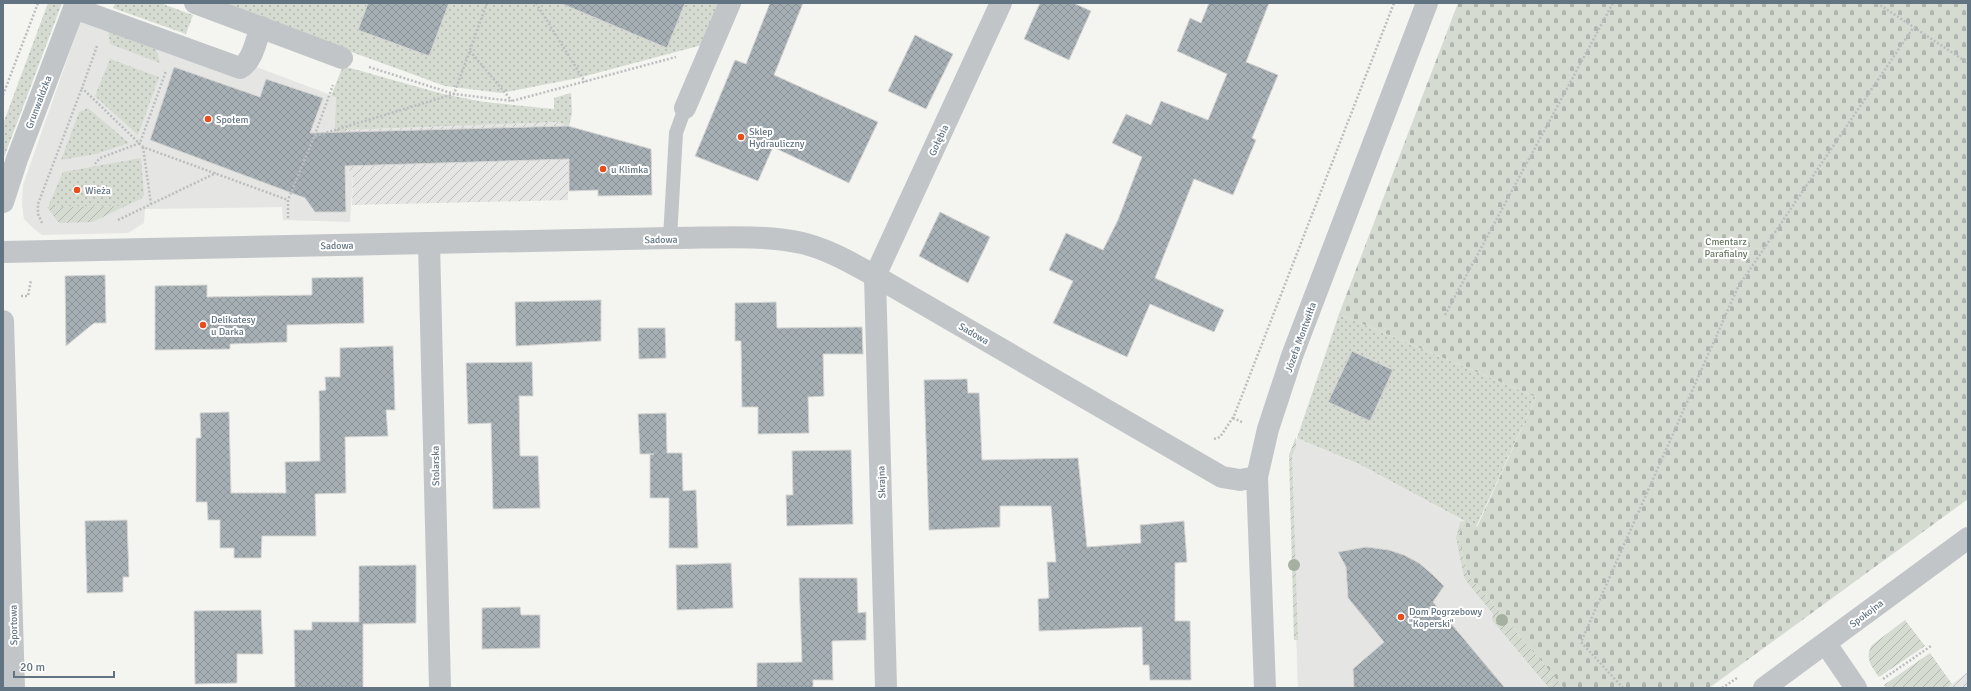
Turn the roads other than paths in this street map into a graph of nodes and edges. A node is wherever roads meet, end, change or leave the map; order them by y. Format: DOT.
graph roads {
  1 [pos="195,3"];
  2 [pos="730,3"];
  3 [pos="1001,3"];
  4 [pos="1426,3"];
  5 [pos="75,5"];
  6 [pos="261,27"];
  7 [pos="342,58"];
  8 [pos="685,108"];
  9 [pos="3,202"];
  10 [pos="670,238"];
  11 [pos="429,243"];
  12 [pos="3,252"];
  13 [pos="875,276"];
  14 [pos="3,321"];
  15 [pos="1257,477"];
  16 [pos="1968,538"];
  17 [pos="1826,644"];
  18 [pos="14,688"];
  19 [pos="440,688"];
  20 [pos="886,688"];
  21 [pos="1265,688"];
  22 [pos="1764,688"];
  23 [pos="1856,688"];
  1 -- 6 [label="street"];
  2 -- 8 [label="street"];
  3 -- 13 [label="street, Gołębia"];
  4 -- 15 [label="street, Józefa Montwiłła"];
  5 -- 6 [label="street"];
  5 -- 9 [label="street, Grunwaldzka"];
  6 -- 7 [label="street"];
  8 -- 10 [label="lane"];
  10 -- 11 [label="street, Sadowa"];
  10 -- 13 [label="street, Sadowa"];
  11 -- 12 [label="street, Sadowa"];
  11 -- 19 [label="street, Stolarska"];
  13 -- 15 [label="street, Sadowa"];
  13 -- 20 [label="street, Skrajna"];
  14 -- 18 [label="street, Sportowa"];
  15 -- 21 [label="street, Józefa Montwiłła"];
  16 -- 17 [label="street, Spokojna"];
  17 -- 22 [label="street, Spokojna"];
  17 -- 23 [label="street"];
}
